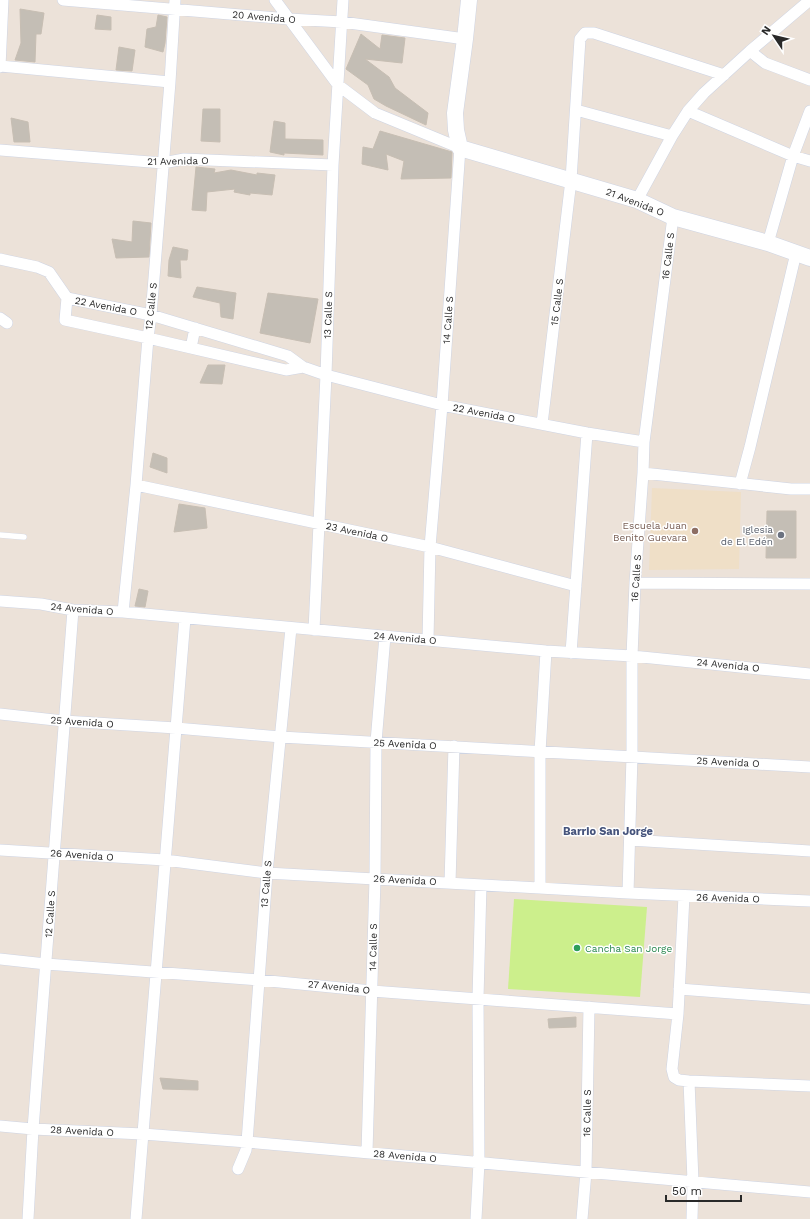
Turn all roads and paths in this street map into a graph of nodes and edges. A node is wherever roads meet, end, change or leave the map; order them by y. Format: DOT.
graph roads {
  1 [pos="4,0"];
  2 [pos="63,0"];
  3 [pos="274,0"];
  4 [pos="343,0"];
  5 [pos="469,0"];
  6 [pos="810,0"];
  7 [pos="175,5"];
  8 [pos="289,19"];
  9 [pos="342,22"];
  10 [pos="465,39"];
  11 [pos="750,51"];
  12 [pos="0,66"];
  13 [pos="724,75"];
  14 [pos="810,80"];
  15 [pos="170,82"];
  16 [pos="338,85"];
  17 [pos="576,110"];
  18 [pos="688,111"];
  19 [pos="810,111"];
  20 [pos="672,136"];
  21 [pos="460,148"];
  22 [pos="0,150"];
  23 [pos="793,156"];
  24 [pos="810,161"];
  25 [pos="163,163"];
  26 [pos="333,165"];
  27 [pos="571,180"];
  28 [pos="636,200"];
  29 [pos="673,217"];
  30 [pos="768,243"];
  31 [pos="803,256"];
  32 [pos="0,258"];
  33 [pos="66,298"];
  34 [pos="151,315"];
  35 [pos="195,328"];
  36 [pos="148,338"];
  37 [pos="191,348"];
  38 [pos="303,367"];
  39 [pos="326,375"];
  40 [pos="442,405"];
  41 [pos="542,424"];
  42 [pos="587,433"];
  43 [pos="644,442"];
  44 [pos="643,473"];
  45 [pos="740,484"];
  46 [pos="136,485"];
  47 [pos="810,490"];
  48 [pos="319,524"];
  49 [pos="0,534"];
  50 [pos="24,537"];
  51 [pos="430,547"];
  52 [pos="635,583"];
  53 [pos="810,584"];
  54 [pos="576,586"];
  55 [pos="0,601"];
  56 [pos="73,610"];
  57 [pos="123,612"];
  58 [pos="185,618"];
  59 [pos="291,628"];
  60 [pos="314,630"];
  61 [pos="385,636"];
  62 [pos="428,640"];
  63 [pos="546,651"];
  64 [pos="571,653"];
  65 [pos="632,656"];
  66 [pos="810,674"];
  67 [pos="0,714"];
  68 [pos="64,721"];
  69 [pos="176,728"];
  70 [pos="281,737"];
  71 [pos="376,742"];
  72 [pos="454,746"];
  73 [pos="540,752"];
  74 [pos="632,756"];
  75 [pos="810,767"];
  76 [pos="630,840"];
  77 [pos="0,850"];
  78 [pos="810,851"];
  79 [pos="55,853"];
  80 [pos="165,860"];
  81 [pos="267,872"];
  82 [pos="375,879"];
  83 [pos="450,883"];
  84 [pos="481,885"];
  85 [pos="540,888"];
  86 [pos="628,893"];
  87 [pos="684,896"];
  88 [pos="810,901"];
  89 [pos="0,958"];
  90 [pos="46,964"];
  91 [pos="156,972"];
  92 [pos="259,980"];
  93 [pos="679,989"];
  94 [pos="372,991"];
  95 [pos="478,998"];
  96 [pos="810,999"];
  97 [pos="589,1007"];
  98 [pos="678,1014"];
  99 [pos="689,1081"];
  100 [pos="810,1086"];
  101 [pos="0,1126"];
  102 [pos="33,1129"];
  103 [pos="143,1134"];
  104 [pos="247,1142"];
  105 [pos="367,1152"];
  106 [pos="479,1162"];
  107 [pos="238,1169"];
  108 [pos="586,1172"];
  109 [pos="693,1181"];
  110 [pos="810,1192"];
  111 [pos="28,1219"];
  112 [pos="136,1219"];
  113 [pos="476,1219"];
  114 [pos="582,1219"];
  115 [pos="692,1219"];
  1 -- 12 [label="street"];
  2 -- 7 [label="street, 20 Avenida O"];
  3 -- 8 [label="street"];
  4 -- 9 [label="street, 13 Calle S"];
  5 -- 10 [label="street, 14 Calle S"];
  6 -- 11 [label="street"];
  7 -- 8 [label="street, 20 Avenida O"];
  7 -- 15 [label="street, 12 Calle S"];
  8 -- 9 [label="street, 20 Avenida O"];
  8 -- 16 [label="street"];
  9 -- 10 [label="street, 20 Avenida O"];
  9 -- 16 [label="street, 13 Calle S"];
  10 -- 21 [label="street, 14 Calle S"];
  11 -- 13 [label="street"];
  11 -- 14 [label="street"];
  12 -- 15 [label="street"];
  13 -- 17 [label="street, 15 Calle S"];
  13 -- 18 [label="street"];
  15 -- 25 [label="street, 12 Calle S"];
  16 -- 21 [label="street"];
  16 -- 26 [label="street, 13 Calle S"];
  17 -- 20 [label="street"];
  17 -- 27 [label="street, 15 Calle S"];
  18 -- 20 [label="street"];
  18 -- 23 [label="street"];
  19 -- 23 [label="street"];
  20 -- 28 [label="street"];
  21 -- 27 [label="street, 21 Avenida O"];
  21 -- 40 [label="street, 14 Calle S"];
  22 -- 25 [label="street, 21 Avenida O"];
  23 -- 24 [label="street"];
  23 -- 30 [label="street"];
  25 -- 26 [label="street, 21 Avenida O"];
  25 -- 34 [label="street, 12 Calle S"];
  26 -- 39 [label="street, 13 Calle S"];
  27 -- 28 [label="street, 21 Avenida O"];
  27 -- 41 [label="street, 15 Calle S"];
  28 -- 29 [label="street, 21 Avenida O"];
  29 -- 30 [label="street, 21 Avenida O"];
  29 -- 43 [label="street, 16 Calle S"];
  30 -- 31 [label="street, 21 Avenida O"];
  31 -- 45 [label="street"];
  32 -- 33 [label="street, 22 Avenida O"];
  33 -- 34 [label="street, 22 Avenida O"];
  33 -- 36 [label="street, 22 Avenida O"];
  34 -- 35 [label="street, 22 Avenida O"];
  34 -- 36 [label="street, 12 Calle S"];
  35 -- 37 [label="street"];
  35 -- 38 [label="street, 22 Avenida O"];
  36 -- 37 [label="street"];
  36 -- 46 [label="street, 12 Calle S"];
  37 -- 38 [label="street"];
  38 -- 39 [label="street, 22 Avenida O"];
  39 -- 40 [label="street, 22 Avenida O"];
  39 -- 48 [label="street, 13 Calle S"];
  40 -- 41 [label="street, 22 Avenida O"];
  40 -- 51 [label="street, 14 Calle S"];
  41 -- 42 [label="street, 22 Avenida O"];
  42 -- 43 [label="street, 22 Avenida O"];
  42 -- 54 [label="street"];
  43 -- 44 [label="street, 16 Calle S"];
  44 -- 45 [label="street"];
  44 -- 52 [label="street, 16 Calle S"];
  45 -- 47 [label="street"];
  46 -- 48 [label="street, 23 Avenida O"];
  46 -- 57 [label="street, 12 Calle S"];
  48 -- 51 [label="street, 23 Avenida O"];
  48 -- 60 [label="street, 13 Calle S"];
  49 -- 50 [label="lane"];
  51 -- 54 [label="street, 23 Avenida O"];
  51 -- 62 [label="street, 14 Calle S"];
  52 -- 53 [label="street"];
  52 -- 65 [label="street, 16 Calle S"];
  54 -- 64 [label="street"];
  55 -- 56 [label="street, 24 Avenida O"];
  56 -- 57 [label="street, 24 Avenida O"];
  56 -- 68 [label="street, 12 Calle S"];
  57 -- 58 [label="street, 24 Avenida O"];
  58 -- 59 [label="street, 24 Avenida O"];
  58 -- 69 [label="street"];
  59 -- 60 [label="street, 24 Avenida O"];
  59 -- 70 [label="street, 13 Calle S"];
  60 -- 61 [label="street, 24 Avenida O"];
  61 -- 62 [label="street, 24 Avenida O"];
  61 -- 71 [label="street, 14 Calle S"];
  62 -- 63 [label="street, 24 Avenida O"];
  63 -- 64 [label="street, 24 Avenida O"];
  63 -- 73 [label="street"];
  64 -- 65 [label="street, 24 Avenida O"];
  65 -- 66 [label="street, 24 Avenida O"];
  65 -- 74 [label="street, 16 Calle S"];
  67 -- 68 [label="street, 25 Avenida O"];
  68 -- 69 [label="street, 25 Avenida O"];
  68 -- 79 [label="street, 12 Calle S"];
  69 -- 70 [label="street, 25 Avenida O"];
  69 -- 80 [label="street"];
  70 -- 71 [label="street, 25 Avenida O"];
  70 -- 81 [label="street, 13 Calle S"];
  71 -- 72 [label="street, 25 Avenida O"];
  71 -- 82 [label="street, 14 Calle S"];
  72 -- 73 [label="street, 25 Avenida O"];
  72 -- 83 [label="street"];
  73 -- 74 [label="street, 25 Avenida O"];
  73 -- 85 [label="street"];
  74 -- 75 [label="street, 25 Avenida O"];
  74 -- 76 [label="street, 16 Calle S"];
  76 -- 78 [label="street"];
  76 -- 86 [label="street, 16 Calle S"];
  77 -- 79 [label="street, 26 Avenida O"];
  79 -- 80 [label="street, 26 Avenida O"];
  79 -- 90 [label="street, 12 Calle S"];
  80 -- 81 [label="street, 26 Avenida O"];
  80 -- 91 [label="street"];
  81 -- 82 [label="street, 26 Avenida O"];
  81 -- 92 [label="street, 13 Calle S"];
  82 -- 83 [label="street, 26 Avenida O"];
  82 -- 94 [label="street, 14 Calle S"];
  83 -- 84 [label="street, 26 Avenida O"];
  84 -- 85 [label="street, 26 Avenida O"];
  84 -- 95 [label="street"];
  85 -- 86 [label="street, 26 Avenida O"];
  86 -- 87 [label="street, 26 Avenida O"];
  87 -- 88 [label="street, 26 Avenida O"];
  87 -- 93 [label="street"];
  89 -- 90 [label="street, 27 Avenida O"];
  90 -- 91 [label="street, 27 Avenida O"];
  90 -- 102 [label="street, 12 Calle S"];
  91 -- 92 [label="street, 27 Avenida O"];
  91 -- 103 [label="street"];
  92 -- 94 [label="street, 27 Avenida O"];
  92 -- 104 [label="street, 13 Calle S"];
  93 -- 96 [label="street"];
  93 -- 98 [label="street"];
  94 -- 95 [label="street, 27 Avenida O"];
  94 -- 105 [label="street, 14 Calle S"];
  95 -- 97 [label="street, 27 Avenida O"];
  95 -- 106 [label="street"];
  97 -- 98 [label="street, 27 Avenida O"];
  97 -- 108 [label="street, 16 Calle S"];
  98 -- 99 [label="street"];
  99 -- 100 [label="street"];
  99 -- 109 [label="street"];
  101 -- 102 [label="street, 28 Avenida O"];
  102 -- 103 [label="street, 28 Avenida O"];
  102 -- 111 [label="street, 12 Calle S"];
  103 -- 104 [label="street, 28 Avenida O"];
  103 -- 112 [label="street"];
  104 -- 105 [label="street, 28 Avenida O"];
  104 -- 107 [label="street, 13 Calle S"];
  105 -- 106 [label="street, 28 Avenida O"];
  106 -- 108 [label="street, 28 Avenida O"];
  106 -- 113 [label="street"];
  108 -- 109 [label="street, 28 Avenida O"];
  108 -- 114 [label="street, 16 Calle S"];
  109 -- 110 [label="street, 28 Avenida O"];
  109 -- 115 [label="street"];
}
